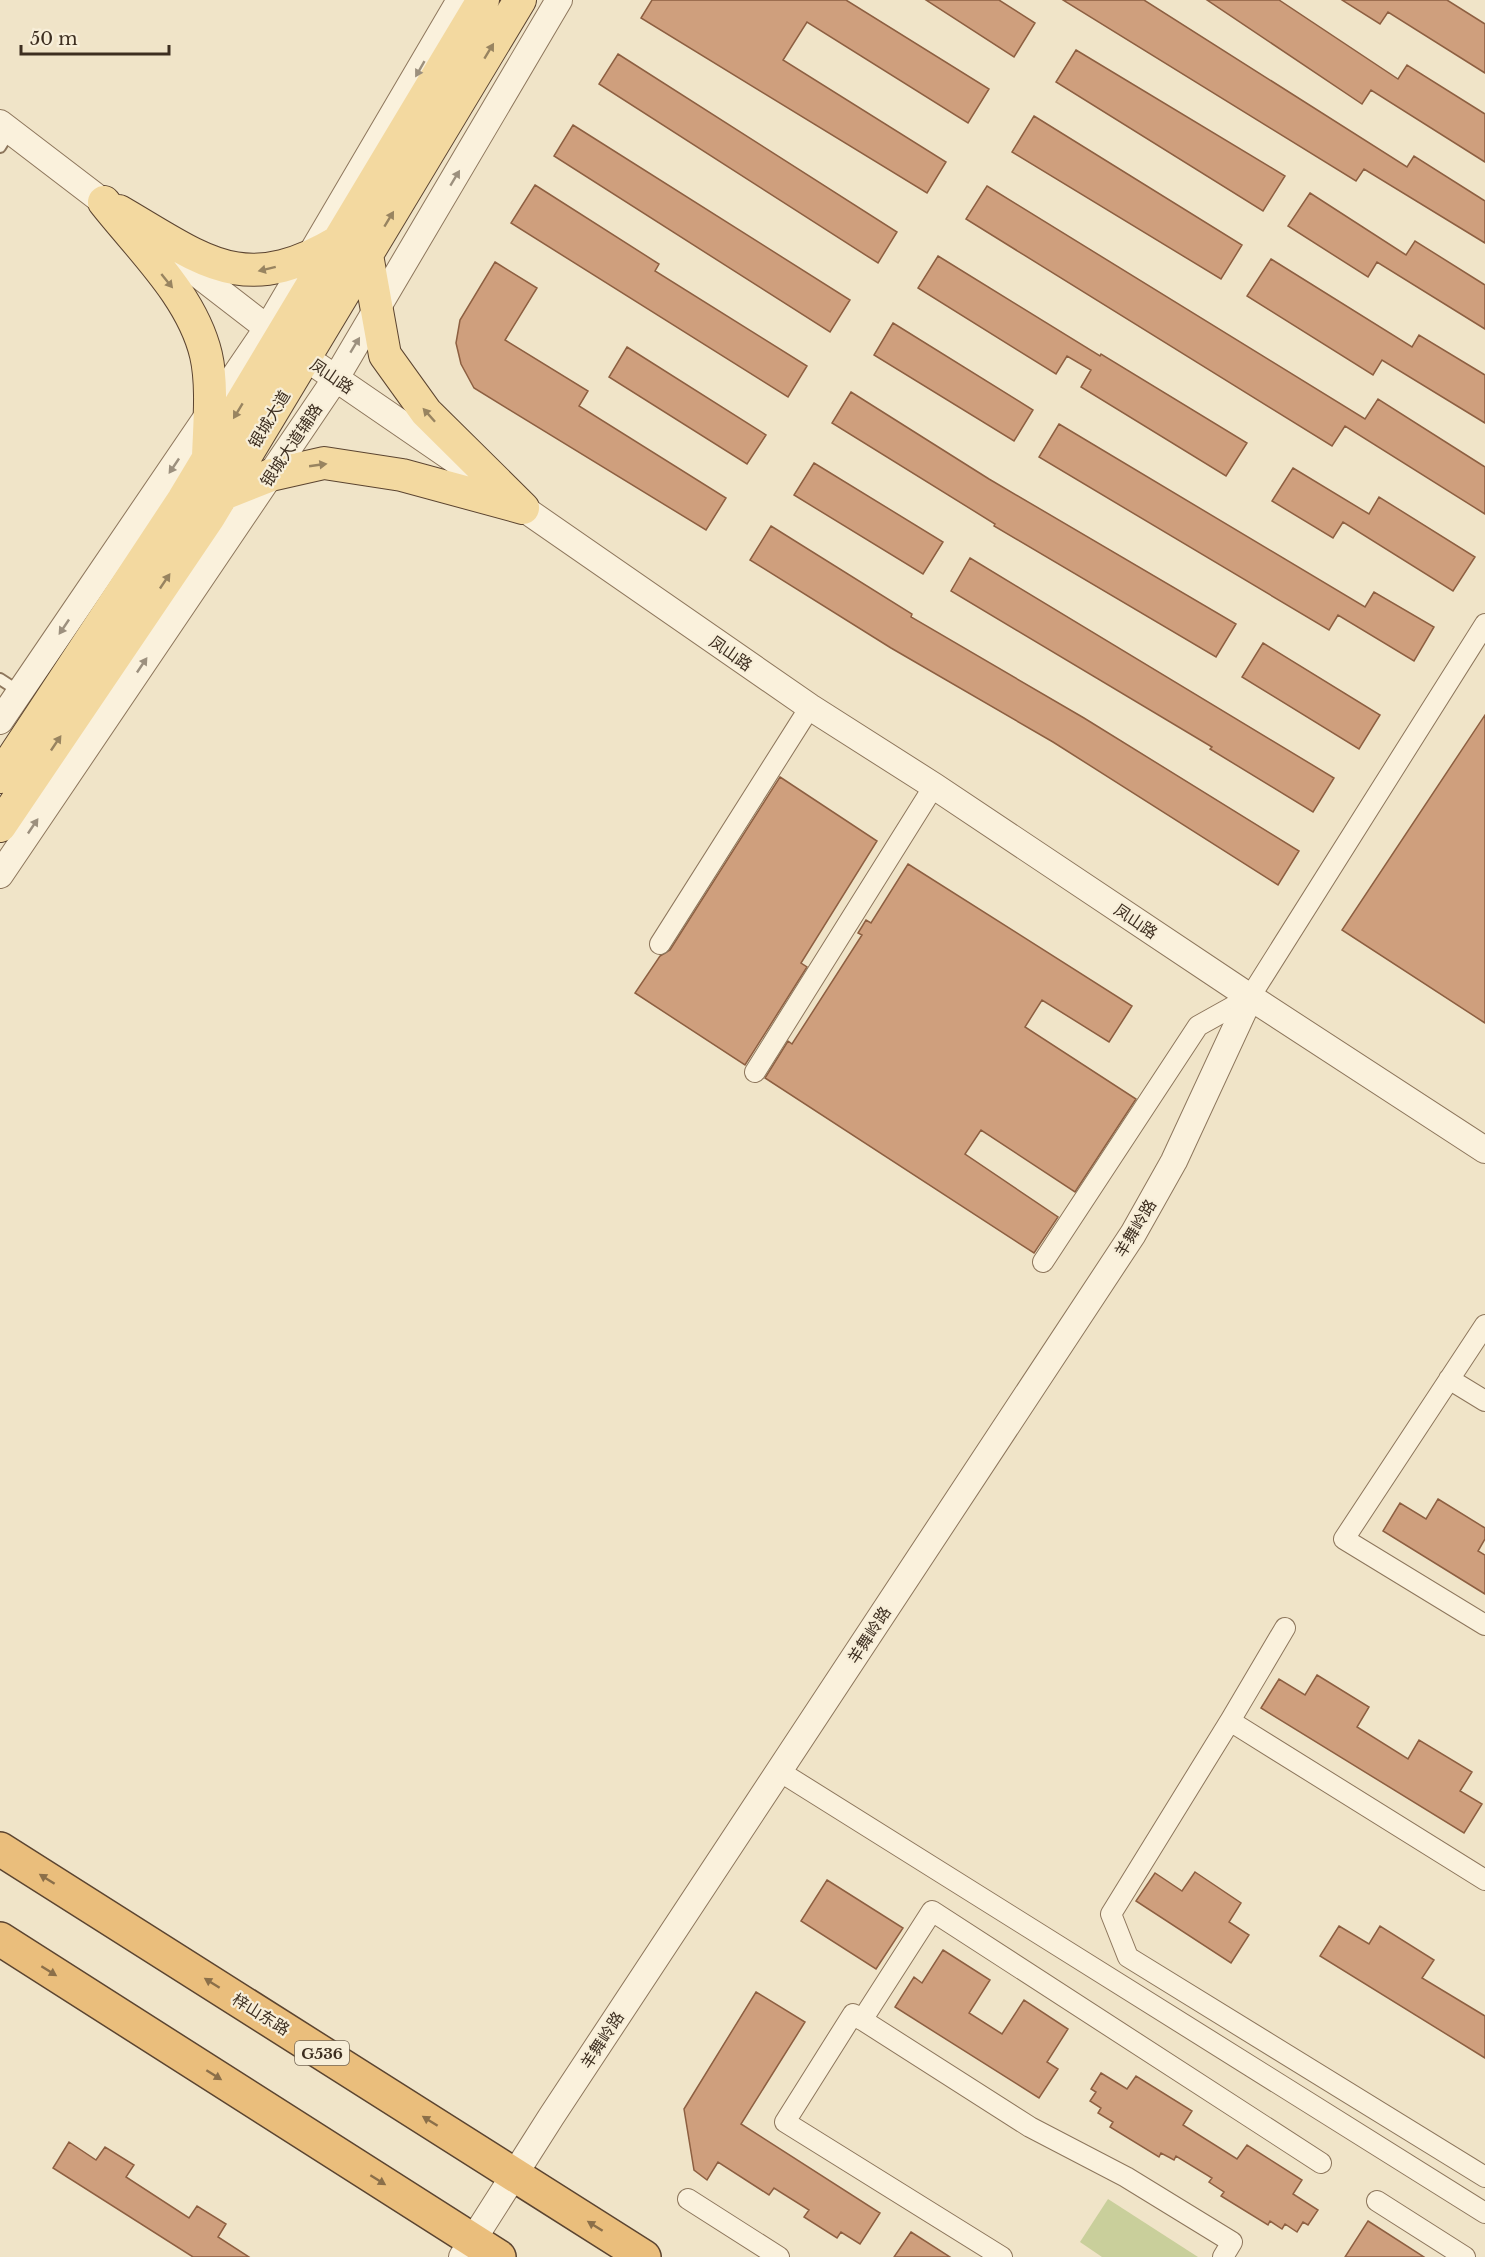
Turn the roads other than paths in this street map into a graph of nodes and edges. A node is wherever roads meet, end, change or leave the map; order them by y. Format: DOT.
graph roads {
  1 [pos="460,0"];
  2 [pos="483,0"];
  3 [pos="520,0"];
  4 [pos="559,0"];
  5 [pos="3,134"];
  6 [pos="104,202"];
  7 [pos="340,240"];
  8 [pos="368,255"];
  9 [pos="308,259"];
  10 [pos="378,307"];
  11 [pos="275,332"];
  12 [pos="306,358"];
  13 [pos="336,378"];
  14 [pos="209,414"];
  15 [pos="207,461"];
  16 [pos="271,475"];
  17 [pos="223,494"];
  18 [pos="523,508"];
  19 [pos="1485,624"];
  20 [pos="0,679"];
  21 [pos="36,703"];
  22 [pos="810,707"];
  23 [pos="0,721"];
  24 [pos="0,777"];
  25 [pos="934,786"];
  26 [pos="0,826"];
  27 [pos="0,875"];
  28 [pos="660,944"];
  29 [pos="1250,997"];
  30 [pos="755,1072"];
  31 [pos="1485,1150"];
  32 [pos="1043,1262"];
  33 [pos="1485,1325"];
  34 [pos="1449,1379"];
  35 [pos="1485,1401"];
  36 [pos="1485,1625"];
  37 [pos="1285,1628"];
  38 [pos="1230,1721"];
  39 [pos="780,1771"];
  40 [pos="0,1849"];
  41 [pos="1485,1880"];
  42 [pos="0,1939"];
  43 [pos="862,2020"];
  44 [pos="1321,2163"];
  45 [pos="514,2175"];
  46 [pos="1485,2177"];
  47 [pos="688,2199"];
  48 [pos="1377,2201"];
  49 [pos="1485,2213"];
  50 [pos="478,2252"];
  51 [pos="644,2257"];
  52 [pos="779,2257"];
  53 [pos="1002,2257"];
  54 [pos="1223,2257"];
  55 [pos="1465,2257"];
  1 -- 9 [label="street, one-way"];
  2 -- 7 [label="main road, 银城大道"];
  8 -- 3 [label="main road, 银城大道, one-way"];
  10 -- 4 [label="street, 银城大道辅路, one-way"];
  5 -- 6 [label="street, 凤山路"];
  9 -- 6 [label="main road, one-way"];
  6 -- 11 [label="street, 凤山路"];
  6 -- 14 [label="main road, one-way"];
  7 -- 9 [label="main road"];
  7 -- 11 [label="main road, 银城大道"];
  8 -- 10 [label="main road"];
  8 -- 12 [label="main road, 银城大道"];
  9 -- 11 [label="street"];
  13 -- 10 [label="street, 银城大道辅路, one-way"];
  18 -- 10 [label="main road, one-way"];
  11 -- 12 [label="street, 凤山路"];
  11 -- 14 [label="street"];
  11 -- 15 [label="main road, 银城大道, one-way"];
  12 -- 13 [label="street, 凤山路"];
  12 -- 17 [label="main road, 银城大道"];
  13 -- 16 [label="street, 银城大道辅路"];
  13 -- 18 [label="street, 凤山路"];
  14 -- 15 [label="main road"];
  14 -- 23 [label="street, one-way"];
  15 -- 21 [label="main road, 银城大道"];
  16 -- 17 [label="main road"];
  16 -- 18 [label="main road, one-way"];
  27 -- 16 [label="street, 银城大道辅路, one-way"];
  26 -- 17 [label="main road, 银城大道, one-way"];
  18 -- 22 [label="street, 凤山路"];
  19 -- 29 [label="street"];
  20 -- 21 [label="lane"];
  21 -- 24 [label="main road, 银城大道"];
  22 -- 25 [label="street, 凤山路"];
  22 -- 28 [label="street"];
  25 -- 29 [label="street, 凤山路"];
  25 -- 30 [label="street"];
  29 -- 31 [label="street, 凤山路"];
  29 -- 32 [label="street"];
  29 -- 39 [label="street, 羊舞岭路"];
  33 -- 34 [label="street"];
  34 -- 35 [label="street"];
  34 -- 36 [label="street"];
  37 -- 38 [label="street"];
  38 -- 41 [label="street"];
  38 -- 46 [label="street"];
  39 -- 45 [label="street, 羊舞岭路"];
  39 -- 49 [label="street"];
  45 -- 40 [label="highway, 梓山东路 / G536, one-way"];
  42 -- 50 [label="highway, one-way"];
  43 -- 44 [label="street"];
  43 -- 53 [label="street"];
  43 -- 54 [label="street"];
  45 -- 50 [label="street, 羊舞岭路"];
  51 -- 45 [label="highway, 梓山东路 / G536, one-way"];
  47 -- 52 [label="street"];
  48 -- 55 [label="street"];
}
